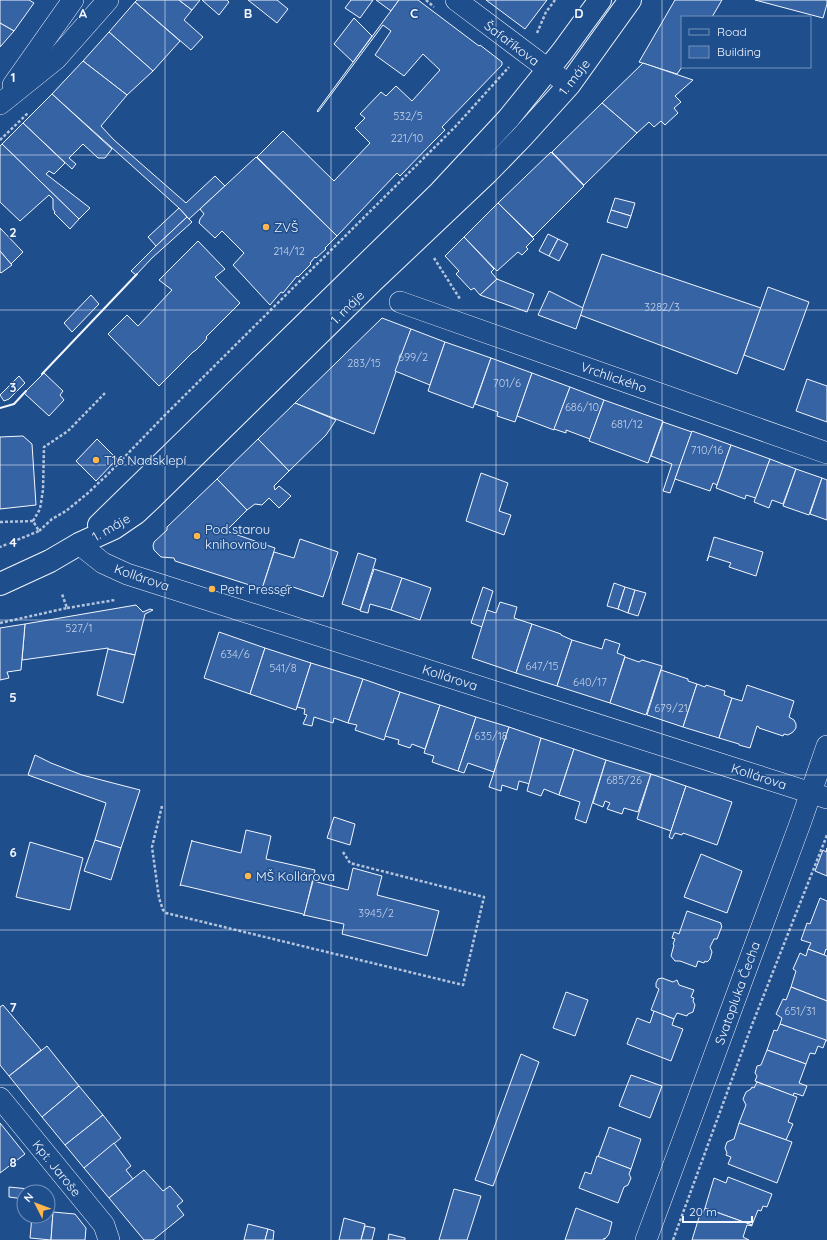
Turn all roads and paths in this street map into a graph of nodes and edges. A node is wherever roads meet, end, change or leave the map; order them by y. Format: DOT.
graph roads {
  1 [pos="73,0"];
  2 [pos="108,0"];
  3 [pos="456,0"];
  4 [pos="555,0"];
  5 [pos="600,0"];
  6 [pos="630,0"];
  7 [pos="537,33"];
  8 [pos="512,64"];
  9 [pos="548,70"];
  10 [pos="569,85"];
  11 [pos="1,103"];
  12 [pos="434,258"];
  13 [pos="400,302"];
  14 [pos="462,303"];
  15 [pos="105,393"];
  16 [pos="827,453"];
  17 [pos="33,521"];
  18 [pos="0,522"];
  19 [pos="39,531"];
  20 [pos="79,544"];
  21 [pos="0,547"];
  22 [pos="0,584"];
  23 [pos="62,594"];
  24 [pos="116,600"];
  25 [pos="67,608"];
  26 [pos="0,623"];
  27 [pos="827,746"];
  28 [pos="819,796"];
  29 [pos="162,806"];
  30 [pos="827,836"];
  31 [pos="343,852"];
  32 [pos="0,1098"];
  33 [pos="109,1240"];
  34 [pos="646,1240"];
  35 [pos="673,1240"];
  1 -- 11 [label="street"];
  2 -- 11 [label="street"];
  3 -- 9 [label="street, Šafaříkova"];
  4 -- 7 [label="path"];
  5 -- 9 [label="main road, 1. máje"];
  6 -- 10 [label="main road, 1. máje"];
  8 -- 19 [label="path"];
  9 -- 10 [label="street, Šafaříkova"];
  9 -- 20 [label="main road, 1. máje"];
  10 -- 20 [label="main road, 1. máje"];
  12 -- 14 [label="path"];
  13 -- 16 [label="street, Vrchlického"];
  15 -- 17 [label="path"];
  17 -- 18 [label="path"];
  17 -- 19 [label="path"];
  19 -- 21 [label="path"];
  20 -- 22 [label="main road"];
  20 -- 28 [label="street, Kollárova"];
  23 -- 25 [label="path"];
  24 -- 25 [label="path"];
  25 -- 26 [label="path"];
  27 -- 28 [label="street, Svatopluka Čecha"];
  28 -- 34 [label="street, Svatopluka Čecha"];
  29 -- 31 [label="path"];
  30 -- 35 [label="path"];
  32 -- 33 [label="street, Kpt. Jaroše"];
}
